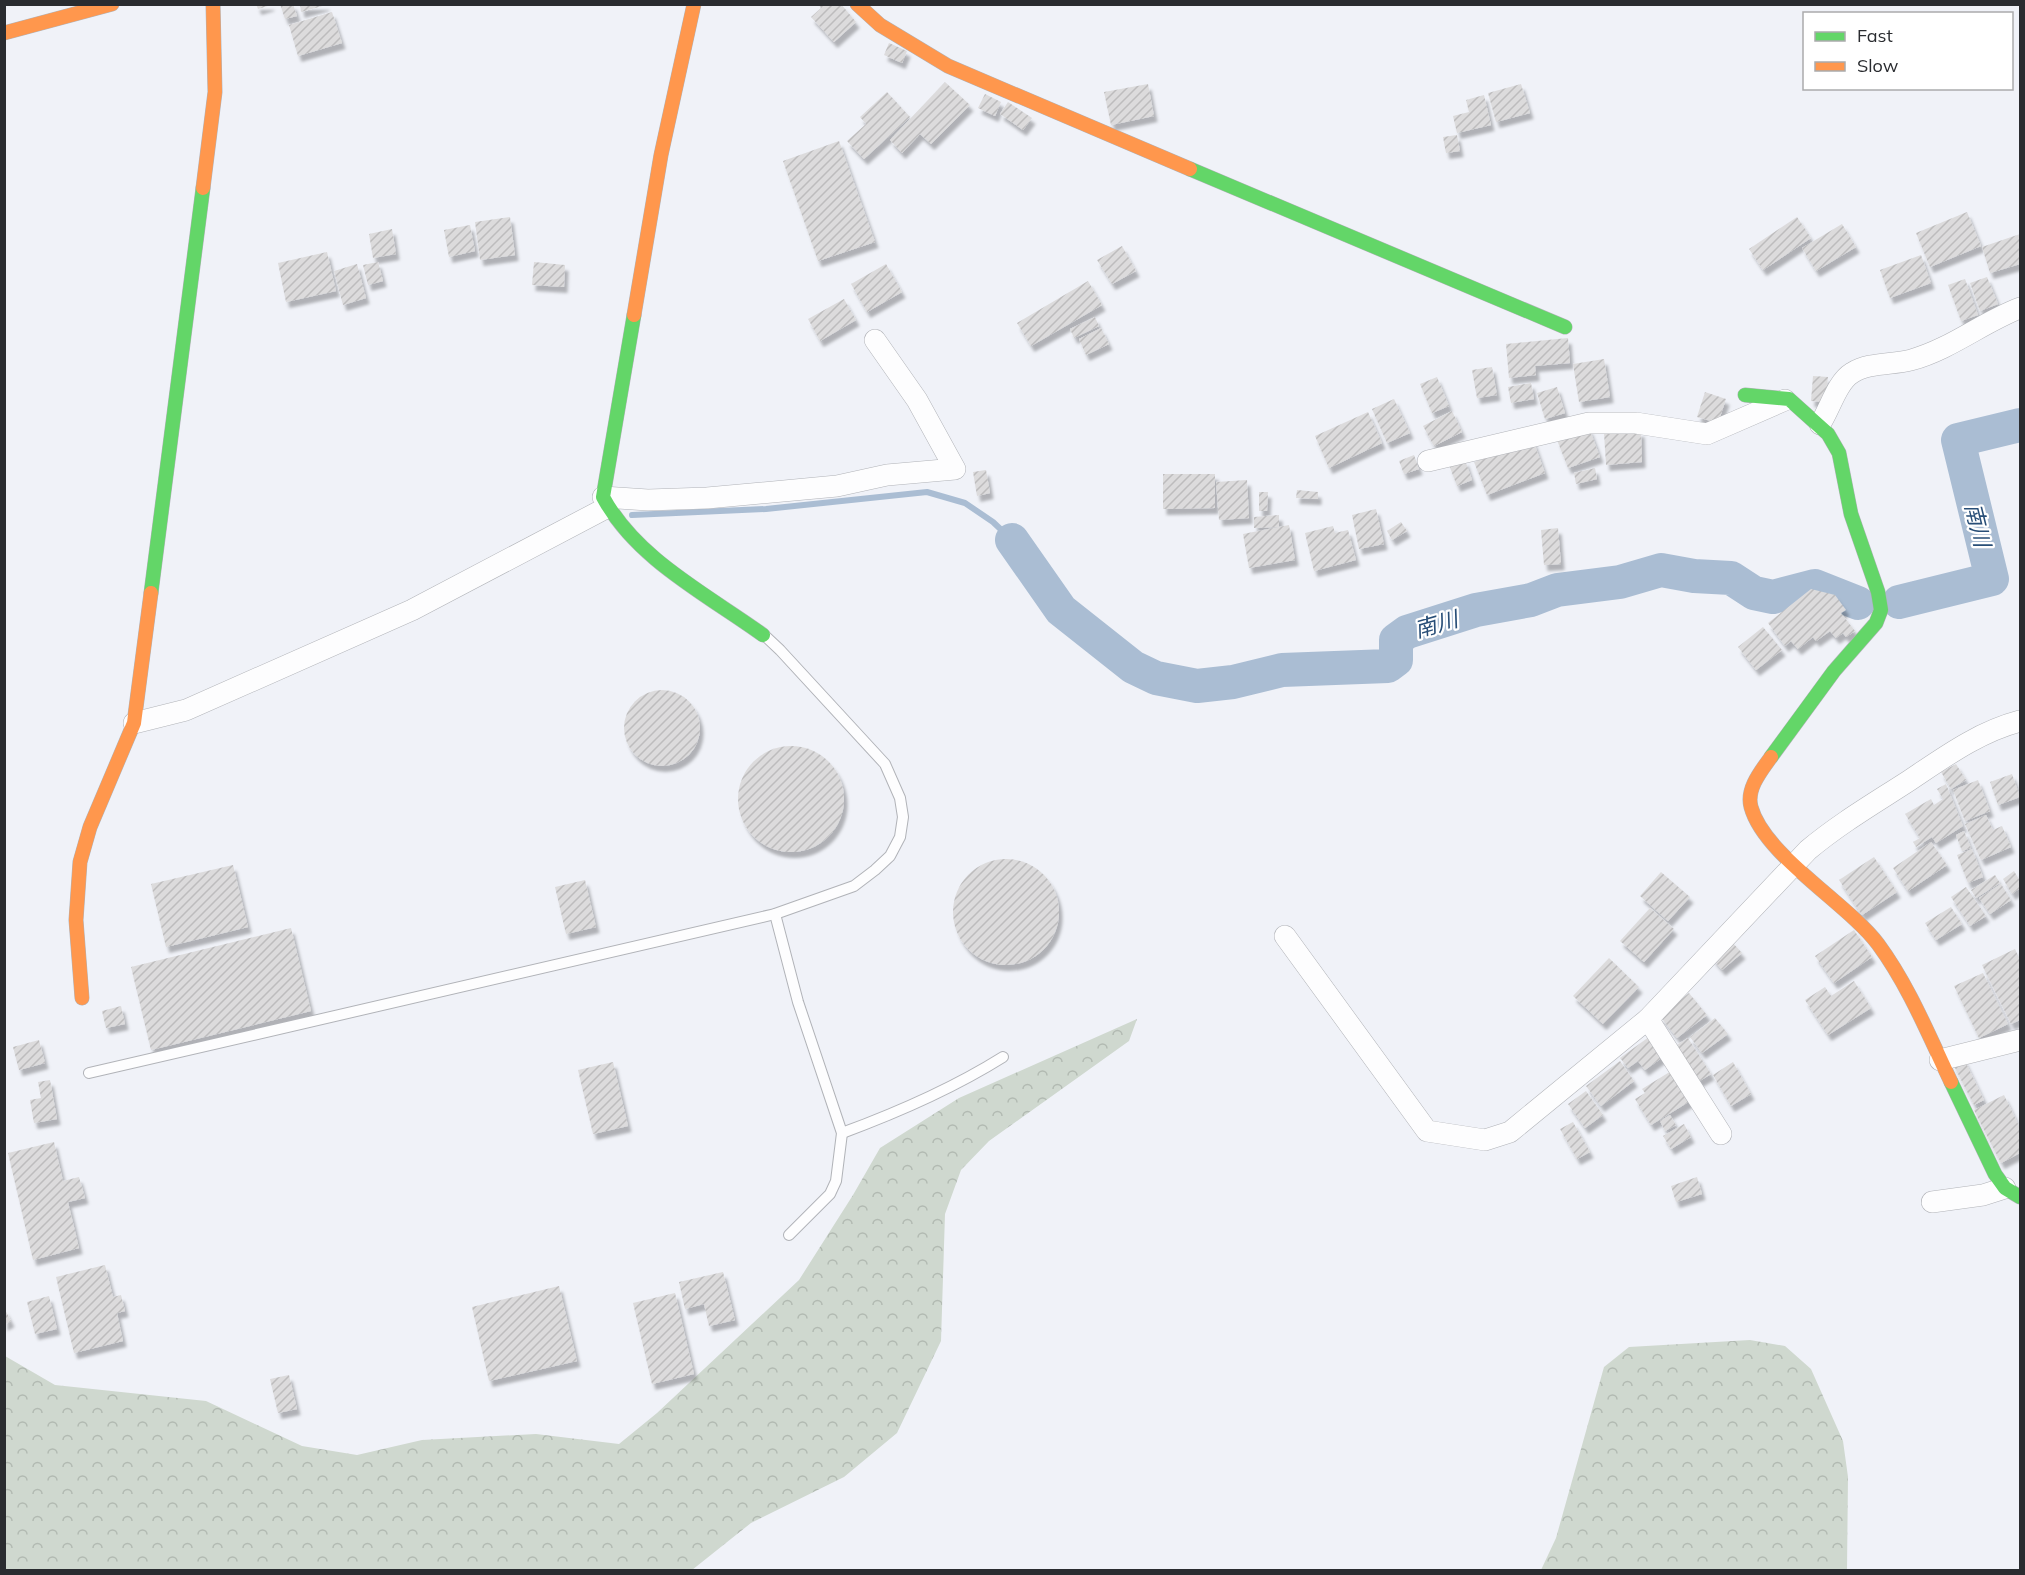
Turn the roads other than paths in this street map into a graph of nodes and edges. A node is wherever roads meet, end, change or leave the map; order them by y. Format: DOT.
graph roads {
  1 [pos="112,4"];
  2 [pos="213,4"];
  3 [pos="694,4"];
  4 [pos="858,4"];
  5 [pos="4,33"];
  6 [pos="2020,308"];
  7 [pos="1565,327"];
  8 [pos="875,340"];
  9 [pos="1745,395"];
  10 [pos="1788,399"];
  11 [pos="1820,424"];
  12 [pos="1428,461"];
  13 [pos="605,503"];
  14 [pos="764,635"];
  15 [pos="2020,721"];
  16 [pos="134,723"];
  17 [pos="1794,864"];
  18 [pos="775,914"];
  19 [pos="1285,936"];
  20 [pos="82,998"];
  21 [pos="1648,1019"];
  22 [pos="2020,1040"];
  23 [pos="1003,1057"];
  24 [pos="1940,1060"];
  25 [pos="89,1073"];
  26 [pos="842,1133"];
  27 [pos="1721,1134"];
  28 [pos="2013,1192"];
  29 [pos="1932,1202"];
  30 [pos="789,1235"];
  1 -- 5 [label="street"];
  2 -- 16 [label="street"];
  3 -- 13 [label="street"];
  4 -- 7 [label="street"];
  6 -- 11 [label="street"];
  8 -- 13 [label="street"];
  9 -- 10 [label="street"];
  10 -- 11 [label="street"];
  10 -- 12 [label="street"];
  11 -- 17 [label="street"];
  13 -- 14 [label="street"];
  13 -- 16 [label="street"];
  14 -- 18 [label="lane"];
  15 -- 17 [label="street"];
  16 -- 20 [label="street"];
  17 -- 21 [label="street"];
  17 -- 24 [label="street"];
  18 -- 25 [label="lane"];
  18 -- 26 [label="lane"];
  19 -- 21 [label="street"];
  21 -- 27 [label="street"];
  22 -- 24 [label="street"];
  23 -- 26 [label="lane"];
  24 -- 28 [label="street"];
  26 -- 30 [label="lane"];
  28 -- 29 [label="street"];
}
